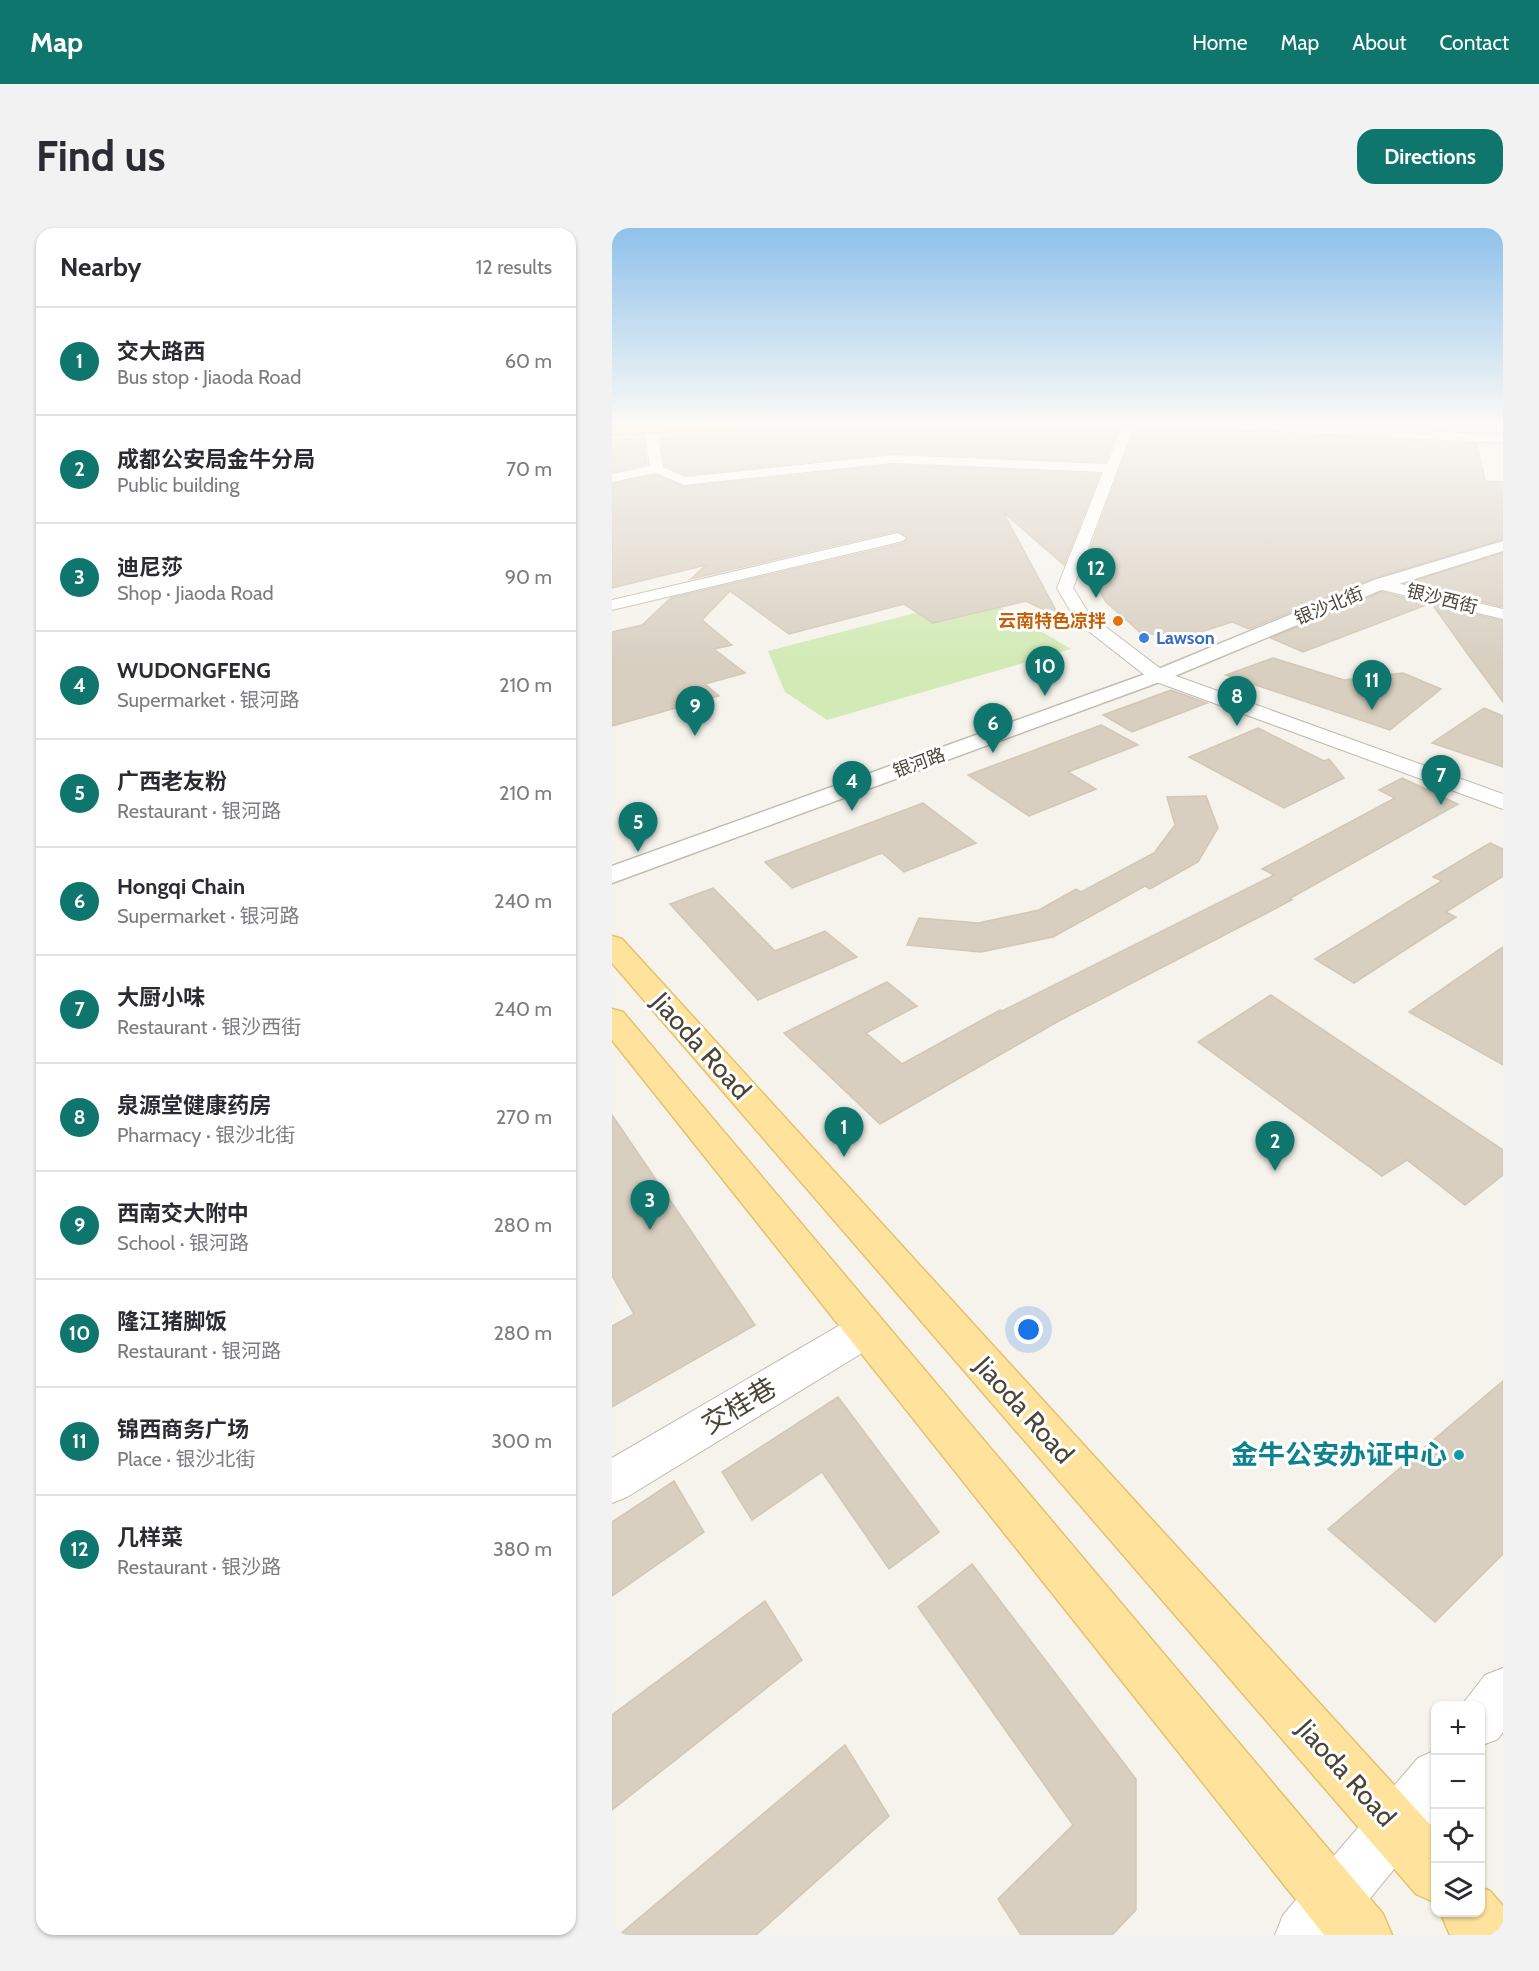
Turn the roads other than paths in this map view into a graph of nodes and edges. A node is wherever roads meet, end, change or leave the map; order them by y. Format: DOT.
graph roads {
  1 [pos="1098,503"];
  2 [pos="898,538"];
  3 [pos="1503,546"];
  4 [pos="1380,585"];
  5 [pos="612,605"];
  6 [pos="1503,614"];
  7 [pos="1158,676"];
  8 [pos="1503,802"];
  9 [pos="612,875"];
  10 [pos="612,945"];
  11 [pos="612,1019"];
  12 [pos="866,1330"];
  13 [pos="612,1482"];
  14 [pos="1503,1693"];
  15 [pos="1485,1715"];
  16 [pos="1431,1782"];
  17 [pos="1394,1827"];
  18 [pos="1431,1868"];
  19 [pos="1473,1917"];
  20 [pos="1333,1923"];
  21 [pos="1489,1935"];
  1 -- 7 [label="street"];
  2 -- 5 [label="street"];
  3 -- 4 [label="street, 银沙北街"];
  4 -- 6 [label="street, 银沙西街"];
  4 -- 7 [label="street, 银沙北街"];
  7 -- 8 [label="street"];
  7 -- 9 [label="street, 银河路"];
  10 -- 17 [label="main road, Jiaoda Road"];
  11 -- 12 [label="main road, Jiaoda Road"];
  12 -- 13 [label="street, 交桂巷"];
  12 -- 20 [label="main road, Jiaoda Road"];
  14 -- 15 [label="street"];
  16 -- 17 [label="street"];
  17 -- 18 [label="main road, Jiaoda Road"];
  17 -- 20 [label="street"];
  19 -- 21 [label="main road"];
}
